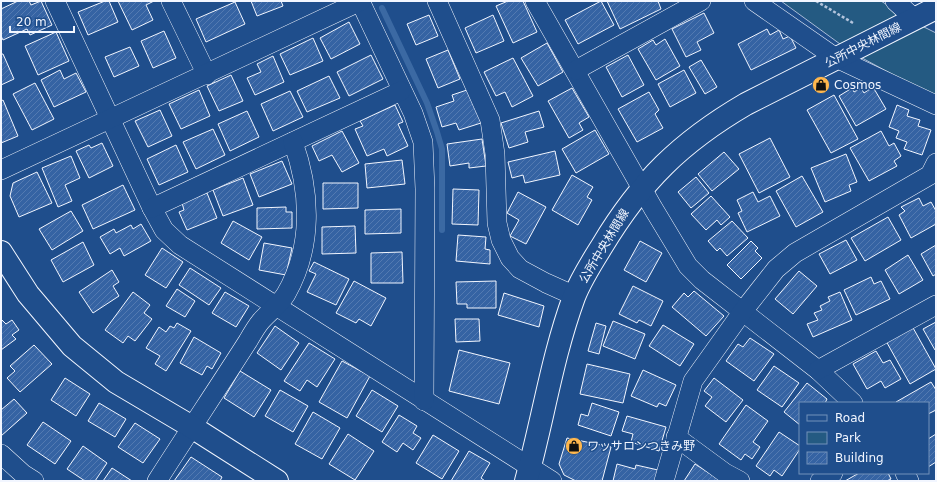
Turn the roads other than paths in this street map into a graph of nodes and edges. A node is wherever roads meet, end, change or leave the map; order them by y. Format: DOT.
graph roads {
  1 [pos="55,1"];
  2 [pos="171,1"];
  3 [pos="360,1"];
  4 [pos="437,1"];
  5 [pos="535,1"];
  6 [pos="701,1"];
  7 [pos="754,1"];
  8 [pos="894,1"];
  9 [pos="936,8"];
  10 [pos="915,19"];
  11 [pos="836,58"];
  12 [pos="576,70"];
  13 [pos="207,75"];
  14 [pos="401,91"];
  15 [pos="936,105"];
  16 [pos="110,118"];
  17 [pos="293,142"];
  18 [pos="1,170"];
  19 [pos="934,174"];
  20 [pos="642,189"];
  21 [pos="152,208"];
  22 [pos="1,252"];
  23 [pos="575,296"];
  24 [pos="276,305"];
  25 [pos="936,305"];
  26 [pos="743,311"];
  27 [pos="818,370"];
  28 [pos="424,401"];
  29 [pos="852,402"];
  30 [pos="192,427"];
  31 [pos="676,437"];
  32 [pos="1,454"];
  33 [pos="528,474"];
  34 [pos="831,474"];
  35 [pos="34,481"];
  36 [pos="157,481"];
  37 [pos="277,481"];
  38 [pos="552,481"];
  39 [pos="664,481"];
  40 [pos="740,481"];
  41 [pos="820,481"];
  1 -- 16 [label="street"];
  2 -- 13 [label="street"];
  3 -- 13 [label="street"];
  3 -- 14 [label="street"];
  4 -- 23 [label="street"];
  5 -- 12 [label="street"];
  6 -- 12 [label="street"];
  7 -- 11 [label="street"];
  8 -- 10 [label="street"];
  9 -- 10 [label="street, 公所中央林間線"];
  10 -- 11 [label="street, 公所中央林間線"];
  11 -- 15 [label="street"];
  11 -- 20 [label="street, 公所中央林間線"];
  12 -- 20 [label="street"];
  13 -- 16 [label="street"];
  14 -- 17 [label="street"];
  14 -- 28 [label="street"];
  16 -- 18 [label="street"];
  16 -- 21 [label="street"];
  17 -- 21 [label="street"];
  17 -- 24 [label="street"];
  19 -- 26 [label="street"];
  20 -- 23 [label="street, 公所中央林間線"];
  20 -- 26 [label="street"];
  21 -- 24 [label="street"];
  22 -- 30 [label="street"];
  23 -- 33 [label="street, 公所中央林間線"];
  24 -- 28 [label="street"];
  24 -- 30 [label="street"];
  25 -- 27 [label="street"];
  26 -- 27 [label="street"];
  26 -- 31 [label="street"];
  27 -- 29 [label="street"];
  28 -- 33 [label="street"];
  30 -- 36 [label="street"];
  30 -- 37 [label="street"];
  31 -- 39 [label="street"];
  31 -- 40 [label="street"];
  32 -- 35 [label="street"];
  33 -- 38 [label="street"];
  34 -- 41 [label="street"];
}
